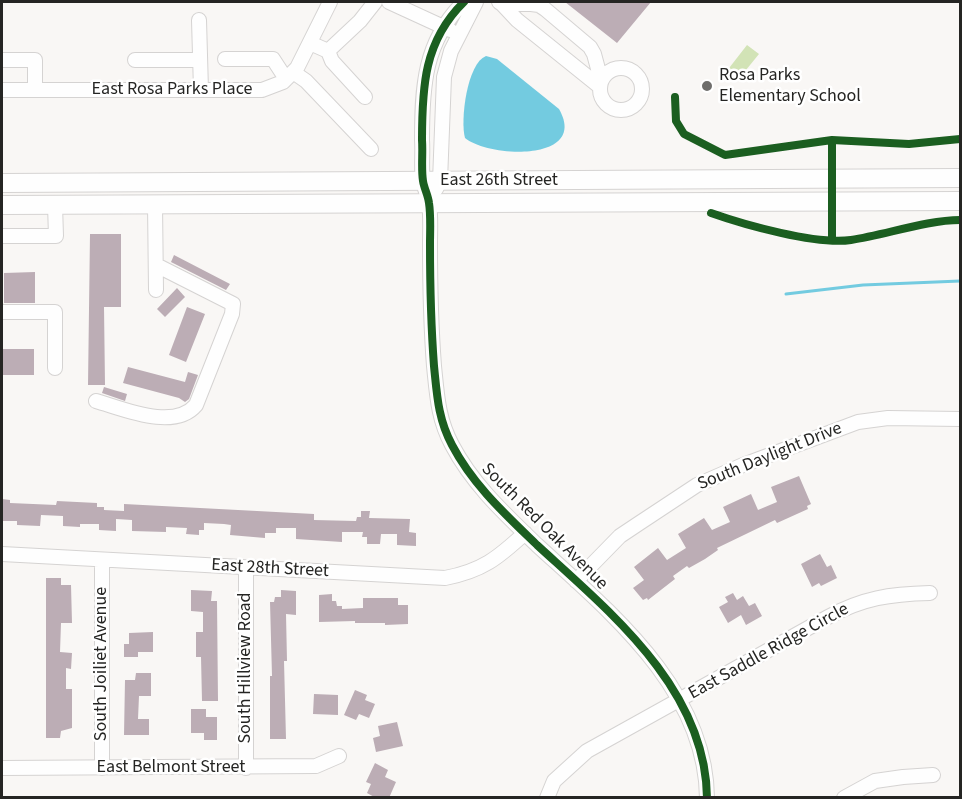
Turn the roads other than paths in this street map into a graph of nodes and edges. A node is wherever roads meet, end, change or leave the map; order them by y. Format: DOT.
graph roads {
  1 [pos="330,2"];
  2 [pos="375,2"];
  3 [pos="389,2"];
  4 [pos="464,2"];
  5 [pos="476,2"];
  6 [pos="501,3"];
  7 [pos="199,20"];
  8 [pos="443,26"];
  9 [pos="459,34"];
  10 [pos="310,43"];
  11 [pos="328,51"];
  12 [pos="225,59"];
  13 [pos="2,60"];
  14 [pos="135,60"];
  15 [pos="200,60"];
  16 [pos="290,76"];
  17 [pos="2,90"];
  18 [pos="35,90"];
  19 [pos="201,90"];
  20 [pos="365,97"];
  21 [pos="371,149"];
  22 [pos="960,178"];
  23 [pos="432,181"];
  24 [pos="2,183"];
  25 [pos="960,201"];
  26 [pos="429,203"];
  27 [pos="155,204"];
  28 [pos="2,205"];
  29 [pos="55,205"];
  30 [pos="2,236"];
  31 [pos="156,265"];
  32 [pos="156,290"];
  33 [pos="2,312"];
  34 [pos="55,368"];
  35 [pos="96,401"];
  36 [pos="960,419"];
  37 [pos="525,533"];
  38 [pos="2,554"];
  39 [pos="102,560"];
  40 [pos="246,568"];
  41 [pos="576,581"];
  42 [pos="930,593"];
  43 [pos="680,701"];
  44 [pos="339,756"];
  45 [pos="2,768"];
  46 [pos="102,768"];
  47 [pos="246,768"];
  48 [pos="933,775"];
  49 [pos="547,798"];
  50 [pos="707,798"];
  51 [pos="844,798"];
  1 -- 10 [label="street"];
  2 -- 11 [label="street"];
  3 -- 8 [label="street"];
  4 -- 8 [label="street"];
  5 -- 9 [label="street"];
  6 -- 6 [label="street"];
  7 -- 15 [label="street"];
  8 -- 9 [label="street"];
  8 -- 23 [label="street"];
  9 -- 23 [label="street"];
  10 -- 11 [label="street"];
  10 -- 16 [label="street"];
  11 -- 20 [label="street"];
  12 -- 16 [label="street"];
  13 -- 18 [label="street"];
  14 -- 15 [label="street"];
  15 -- 19 [label="street"];
  16 -- 19 [label="street, East Rosa Parks Place"];
  16 -- 21 [label="street"];
  17 -- 18 [label="street, East Rosa Parks Place"];
  18 -- 19 [label="street, East Rosa Parks Place"];
  22 -- 23 [label="main road, East 26th Street"];
  23 -- 24 [label="main road, East 26th Street"];
  23 -- 26 [label="street"];
  25 -- 26 [label="main road, East 26th Street"];
  26 -- 27 [label="main road, East 26th Street"];
  26 -- 37 [label="street, South Red Oak Avenue"];
  27 -- 29 [label="main road, East 26th Street"];
  27 -- 31 [label="street"];
  28 -- 29 [label="main road, East 26th Street"];
  29 -- 30 [label="street"];
  31 -- 32 [label="street"];
  31 -- 35 [label="street"];
  33 -- 34 [label="street"];
  36 -- 41 [label="street, South Daylight Drive"];
  37 -- 40 [label="street, East 28th Street"];
  37 -- 41 [label="street, South Red Oak Avenue"];
  38 -- 39 [label="street, East 28th Street"];
  39 -- 40 [label="street, East 28th Street"];
  39 -- 46 [label="street, South Joiliet Avenue"];
  40 -- 47 [label="street, South Hillview Road"];
  41 -- 43 [label="street, South Red Oak Avenue"];
  42 -- 43 [label="street, East Saddle Ridge Circle"];
  43 -- 49 [label="street, East Saddle Ridge Circle"];
  43 -- 50 [label="street, South Red Oak Avenue"];
  44 -- 47 [label="street, East Belmont Street"];
  45 -- 46 [label="street, East Belmont Street"];
  46 -- 47 [label="street, East Belmont Street"];
  48 -- 51 [label="street"];
}
